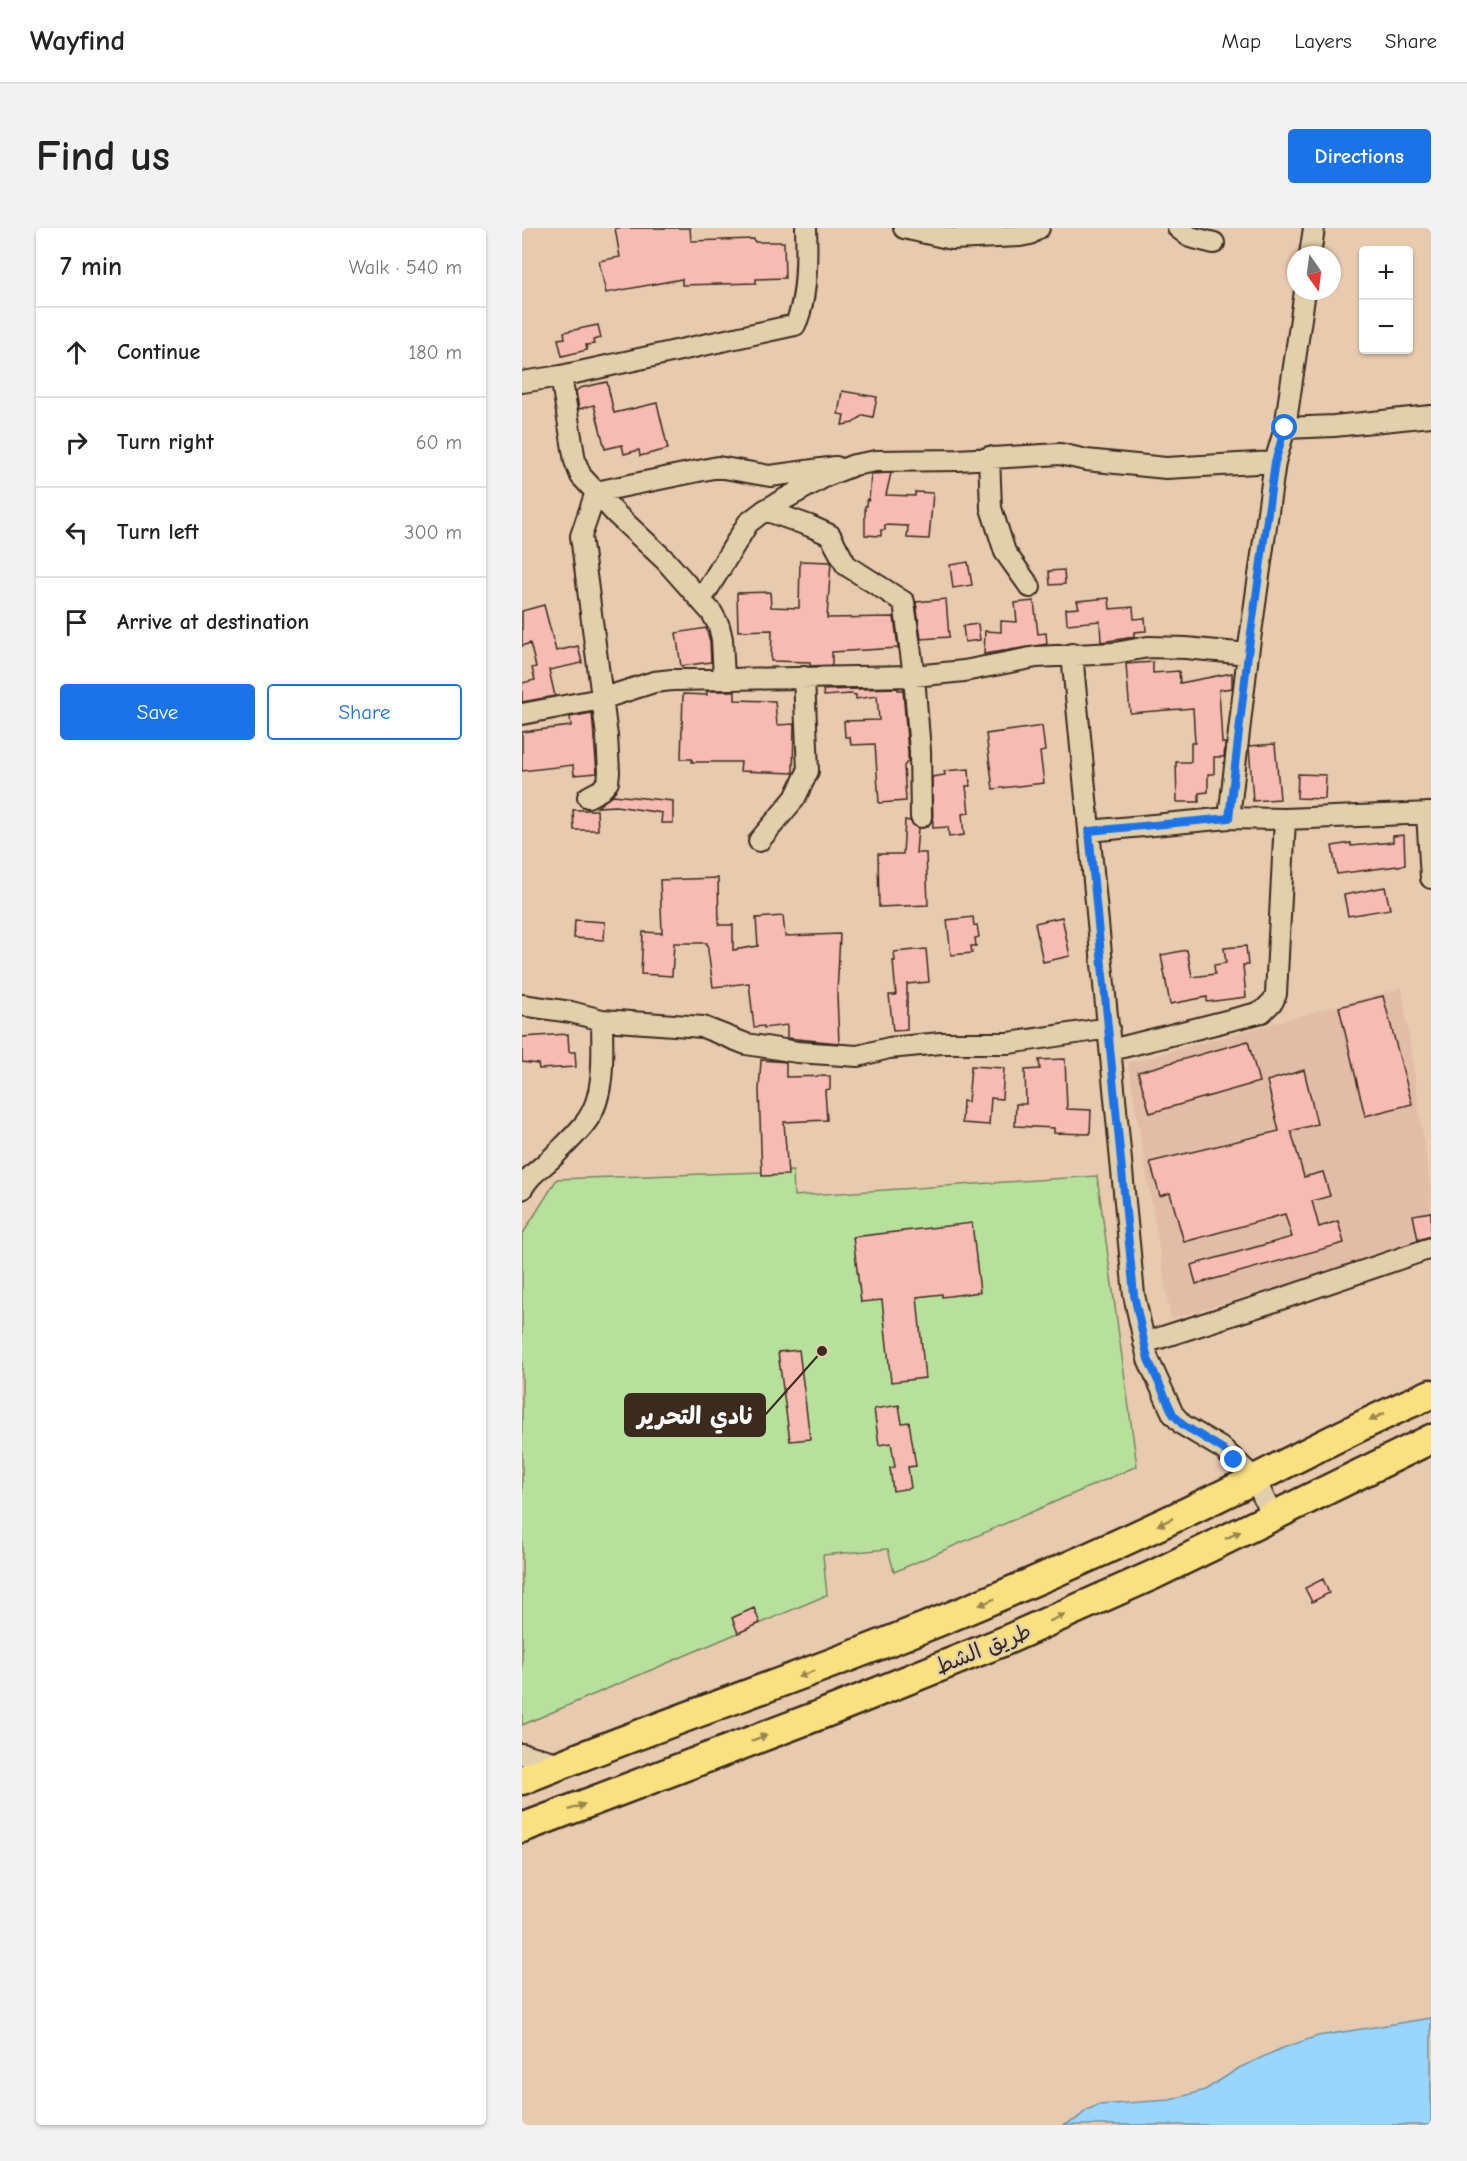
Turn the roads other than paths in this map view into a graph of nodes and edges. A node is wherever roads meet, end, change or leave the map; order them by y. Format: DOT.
graph roads {
  1 [pos="806,228"];
  2 [pos="904,228"];
  3 [pos="1039,228"];
  4 [pos="1178,228"];
  5 [pos="1314,228"];
  6 [pos="1214,243"];
  7 [pos="1312,246"];
  8 [pos="1304,300"];
  9 [pos="561,376"];
  10 [pos="522,382"];
  11 [pos="1431,416"];
  12 [pos="1285,428"];
  13 [pos="989,457"];
  14 [pos="1275,462"];
  15 [pos="854,465"];
  16 [pos="596,492"];
  17 [pos="765,510"];
  18 [pos="1030,587"];
  19 [pos="701,600"];
  20 [pos="1072,654"];
  21 [pos="1248,654"];
  22 [pos="914,676"];
  23 [pos="804,677"];
  24 [pos="724,679"];
  25 [pos="601,699"];
  26 [pos="522,714"];
  27 [pos="588,797"];
  28 [pos="1429,813"];
  29 [pos="921,817"];
  30 [pos="1229,818"];
  31 [pos="1285,819"];
  32 [pos="1089,831"];
  33 [pos="759,841"];
  34 [pos="1431,878"];
  35 [pos="522,1005"];
  36 [pos="602,1020"];
  37 [pos="1109,1028"];
  38 [pos="1111,1050"];
  39 [pos="522,1189"];
  40 [pos="1431,1248"];
  41 [pos="1144,1343"];
  42 [pos="1431,1394"];
  43 [pos="1431,1439"];
  44 [pos="1255,1479"];
  45 [pos="1272,1516"];
  46 [pos="522,1754"];
  47 [pos="562,1764"];
  48 [pos="522,1780"];
  49 [pos="522,1827"];
  1 -- 9 [label="street"];
  2 -- 3 [label="street"];
  4 -- 6 [label="street"];
  5 -- 7 [label="street"];
  8 -- 12 [label="street"];
  9 -- 10 [label="street"];
  9 -- 16 [label="street"];
  11 -- 12 [label="street"];
  12 -- 14 [label="street"];
  13 -- 14 [label="street"];
  13 -- 15 [label="street"];
  13 -- 18 [label="street"];
  14 -- 21 [label="street"];
  15 -- 16 [label="street"];
  15 -- 17 [label="street"];
  16 -- 19 [label="street"];
  16 -- 25 [label="street"];
  17 -- 19 [label="street"];
  17 -- 22 [label="street"];
  19 -- 24 [label="street"];
  20 -- 21 [label="street"];
  20 -- 22 [label="street"];
  20 -- 32 [label="street"];
  21 -- 30 [label="street"];
  22 -- 23 [label="street"];
  22 -- 29 [label="street"];
  23 -- 24 [label="street"];
  23 -- 33 [label="street"];
  24 -- 25 [label="street"];
  25 -- 26 [label="street"];
  25 -- 27 [label="street"];
  28 -- 31 [label="street"];
  28 -- 34 [label="street"];
  30 -- 31 [label="street"];
  30 -- 32 [label="street"];
  31 -- 38 [label="street"];
  32 -- 37 [label="street"];
  35 -- 36 [label="street"];
  36 -- 37 [label="street"];
  36 -- 39 [label="street"];
  37 -- 38 [label="street"];
  38 -- 41 [label="street"];
  40 -- 41 [label="street"];
  41 -- 44 [label="street"];
  42 -- 44 [label="highway, طريق الشط, one-way"];
  43 -- 45 [label="highway, طريق الشط"];
  44 -- 45 [label="street"];
  44 -- 47 [label="highway, طريق الشط, one-way"];
  49 -- 45 [label="highway, طريق الشط, one-way"];
  46 -- 47 [label="street"];
  47 -- 48 [label="highway, طريق الشط"];
}
